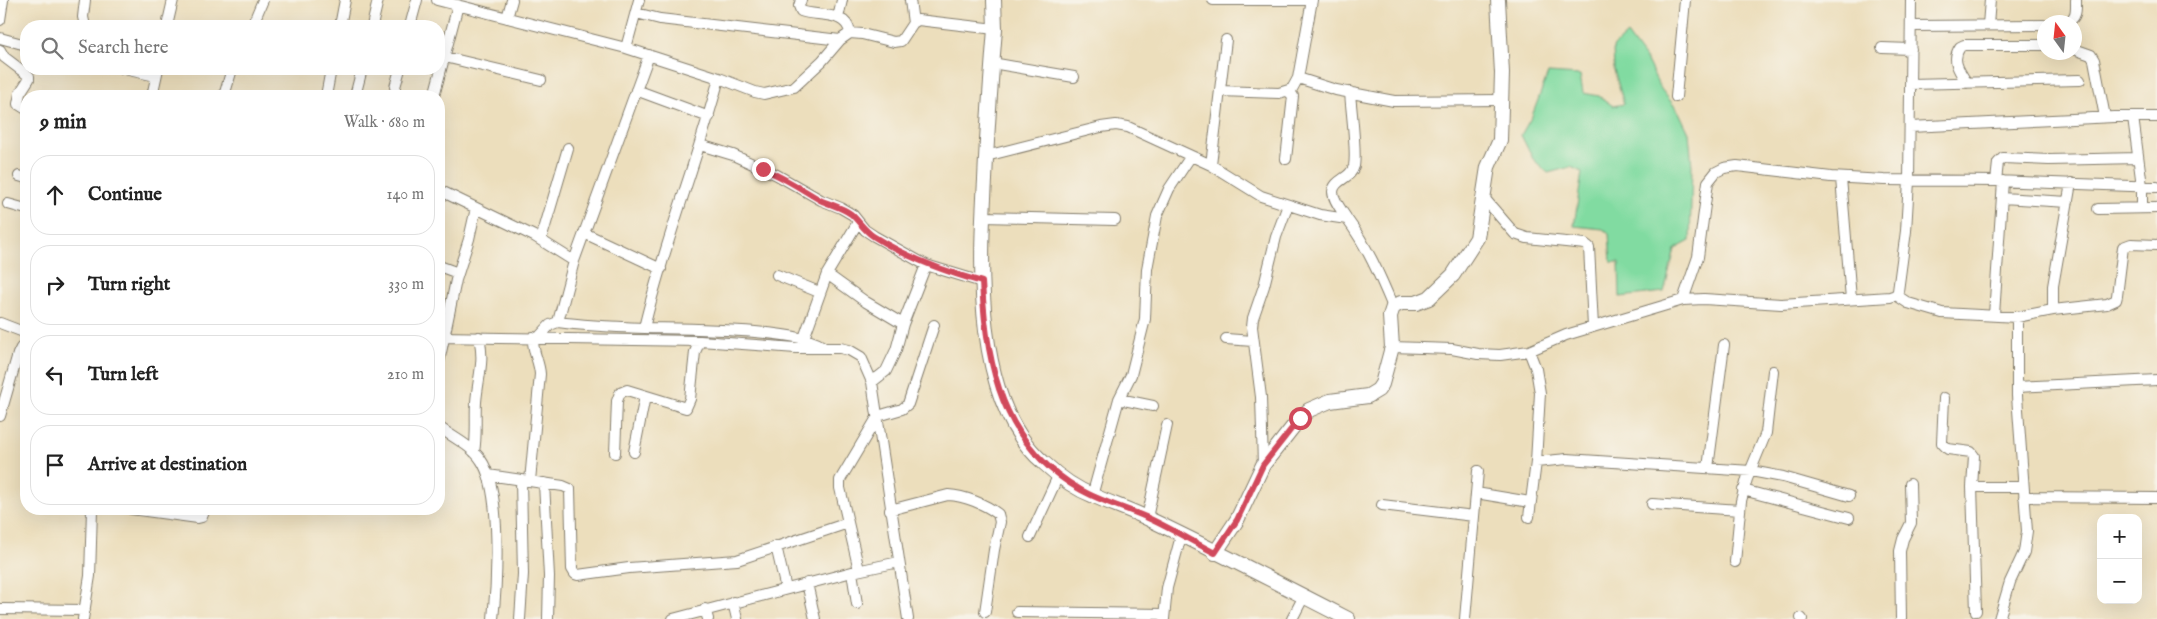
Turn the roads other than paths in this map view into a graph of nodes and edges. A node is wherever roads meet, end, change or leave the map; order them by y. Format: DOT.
graph roads {
  1 [pos="3,0"];
  2 [pos="85,0"];
  3 [pos="173,0"];
  4 [pos="263,0"];
  5 [pos="345,0"];
  6 [pos="378,0"];
  7 [pos="417,0"];
  8 [pos="437,0"];
  9 [pos="512,0"];
  10 [pos="639,0"];
  11 [pos="801,0"];
  12 [pos="842,0"];
  13 [pos="910,0"];
  14 [pos="994,0"];
  15 [pos="1214,0"];
  16 [pos="1312,0"];
  17 [pos="1498,0"];
  18 [pos="1685,0"];
  19 [pos="1910,0"];
  20 [pos="1990,0"];
  21 [pos="2076,0"];
  22 [pos="474,4"];
  23 [pos="458,5"];
  24 [pos="636,13"];
  25 [pos="2075,15"];
  26 [pos="507,18"];
  27 [pos="838,18"];
  28 [pos="0,20"];
  29 [pos="84,20"];
  30 [pos="168,20"];
  31 [pos="255,20"];
  32 [pos="341,20"];
  33 [pos="373,20"];
  34 [pos="412,20"];
  35 [pos="913,23"];
  36 [pos="1988,25"];
  37 [pos="2037,25"];
  38 [pos="1911,26"];
  39 [pos="995,29"];
  40 [pos="850,33"];
  41 [pos="0,38"];
  42 [pos="840,40"];
  43 [pos="1226,40"];
  44 [pos="20,43"];
  45 [pos="2037,45"];
  46 [pos="626,48"];
  47 [pos="1882,48"];
  48 [pos="1911,49"];
  49 [pos="0,50"];
  50 [pos="2082,52"];
  51 [pos="649,55"];
  52 [pos="445,57"];
  53 [pos="992,63"];
  54 [pos="20,69"];
  55 [pos="28,75"];
  56 [pos="156,75"];
  57 [pos="230,75"];
  58 [pos="331,75"];
  59 [pos="360,75"];
  60 [pos="398,75"];
  61 [pos="440,75"];
  62 [pos="1074,77"];
  63 [pos="719,78"];
  64 [pos="1298,78"];
  65 [pos="542,80"];
  66 [pos="2080,80"];
  67 [pos="1967,83"];
  68 [pos="1910,84"];
  69 [pos="395,87"];
  70 [pos="23,90"];
  71 [pos="153,90"];
  72 [pos="226,90"];
  73 [pos="327,90"];
  74 [pos="357,90"];
  75 [pos="436,90"];
  76 [pos="636,90"];
  77 [pos="1220,91"];
  78 [pos="1289,92"];
  79 [pos="1350,92"];
  80 [pos="1676,97"];
  81 [pos="1502,100"];
  82 [pos="709,117"];
  83 [pos="2105,117"];
  84 [pos="2133,117"];
  85 [pos="2157,117"];
  86 [pos="1910,127"];
  87 [pos="700,145"];
  88 [pos="568,148"];
  89 [pos="986,156"];
  90 [pos="1191,156"];
  91 [pos="2138,158"];
  92 [pos="1286,159"];
  93 [pos="1211,165"];
  94 [pos="1841,178"];
  95 [pos="1909,180"];
  96 [pos="2000,181"];
  97 [pos="2071,183"];
  98 [pos="2142,186"];
  99 [pos="2157,187"];
  100 [pos="445,193"];
  101 [pos="1484,198"];
  102 [pos="2002,198"];
  103 [pos="2068,202"];
  104 [pos="8,204"];
  105 [pos="1288,205"];
  106 [pos="20,207"];
  107 [pos="476,208"];
  108 [pos="2142,208"];
  109 [pos="2157,208"];
  110 [pos="2098,209"];
  111 [pos="983,217"];
  112 [pos="1347,219"];
  113 [pos="1115,220"];
  114 [pos="858,222"];
  115 [pos="584,233"];
  116 [pos="540,240"];
  117 [pos="2157,245"];
  118 [pos="574,261"];
  119 [pos="926,265"];
  120 [pos="445,268"];
  121 [pos="661,269"];
  122 [pos="458,273"];
  123 [pos="827,274"];
  124 [pos="777,275"];
  125 [pos="982,282"];
  126 [pos="819,292"];
  127 [pos="1896,295"];
  128 [pos="1851,299"];
  129 [pos="1683,300"];
  130 [pos="1392,307"];
  131 [pos="2053,310"];
  132 [pos="445,314"];
  133 [pos="1994,315"];
  134 [pos="2017,316"];
  135 [pos="558,322"];
  136 [pos="0,323"];
  137 [pos="904,324"];
  138 [pos="934,324"];
  139 [pos="1593,327"];
  140 [pos="644,328"];
  141 [pos="20,331"];
  142 [pos="445,337"];
  143 [pos="479,337"];
  144 [pos="536,337"];
  145 [pos="804,338"];
  146 [pos="1226,339"];
  147 [pos="700,341"];
  148 [pos="1253,341"];
  149 [pos="1724,345"];
  150 [pos="1392,347"];
  151 [pos="824,348"];
  152 [pos="20,350"];
  153 [pos="1529,351"];
  154 [pos="1773,371"];
  155 [pos="2157,380"];
  156 [pos="872,382"];
  157 [pos="2017,388"];
  158 [pos="645,396"];
  159 [pos="1944,398"];
  160 [pos="1119,399"];
  161 [pos="1153,406"];
  162 [pos="0,416"];
  163 [pos="878,416"];
  164 [pos="1167,425"];
  165 [pos="445,432"];
  166 [pos="474,452"];
  167 [pos="634,452"];
  168 [pos="615,453"];
  169 [pos="1536,462"];
  170 [pos="1263,465"];
  171 [pos="1708,468"];
  172 [pos="1478,471"];
  173 [pos="1751,471"];
  174 [pos="1059,474"];
  175 [pos="488,476"];
  176 [pos="525,480"];
  177 [pos="544,483"];
  178 [pos="1910,484"];
  179 [pos="1972,487"];
  180 [pos="1743,490"];
  181 [pos="2023,492"];
  182 [pos="1476,493"];
  183 [pos="1092,496"];
  184 [pos="1849,496"];
  185 [pos="2157,498"];
  186 [pos="1530,502"];
  187 [pos="1652,504"];
  188 [pos="1382,505"];
  189 [pos="890,510"];
  190 [pos="1740,510"];
  191 [pos="92,515"];
  192 [pos="176,515"];
  193 [pos="203,515"];
  194 [pos="1474,516"];
  195 [pos="1529,517"];
  196 [pos="1148,518"];
  197 [pos="1848,518"];
  198 [pos="848,524"];
  199 [pos="1181,536"];
  200 [pos="1030,537"];
  201 [pos="776,546"];
  202 [pos="1215,553"];
  203 [pos="899,562"];
  204 [pos="1735,562"];
  205 [pos="856,571"];
  206 [pos="807,583"];
  207 [pos="786,589"];
  208 [pos="1304,596"];
  209 [pos="733,602"];
  210 [pos="858,604"];
  211 [pos="0,609"];
  212 [pos="1976,611"];
  213 [pos="985,612"];
  214 [pos="1017,612"];
  215 [pos="15,614"];
  216 [pos="84,614"];
  217 [pos="706,614"];
  218 [pos="1068,616"];
  219 [pos="1164,617"];
  220 [pos="493,619"];
  221 [pos="520,619"];
  222 [pos="548,619"];
  223 [pos="673,619"];
  224 [pos="738,619"];
  225 [pos="815,619"];
  226 [pos="908,619"];
  227 [pos="1292,619"];
  228 [pos="1348,619"];
  229 [pos="1466,619"];
  230 [pos="1901,619"];
  231 [pos="1999,619"];
  1 -- 28 [label="street"];
  2 -- 29 [label="street"];
  3 -- 30 [label="street"];
  4 -- 31 [label="street"];
  5 -- 32 [label="street"];
  6 -- 33 [label="street"];
  7 -- 34 [label="street"];
  8 -- 23 [label="street"];
  9 -- 26 [label="street"];
  10 -- 24 [label="street"];
  11 -- 27 [label="street"];
  12 -- 27 [label="street"];
  13 -- 35 [label="street"];
  14 -- 39 [label="street"];
  15 -- 16 [label="street"];
  16 -- 64 [label="street"];
  17 -- 81 [label="street"];
  18 -- 80 [label="street"];
  19 -- 38 [label="street"];
  20 -- 36 [label="street"];
  21 -- 25 [label="street"];
  22 -- 23 [label="street"];
  22 -- 26 [label="street"];
  23 -- 52 [label="street"];
  24 -- 42 [label="street"];
  24 -- 46 [label="street"];
  26 -- 46 [label="street"];
  27 -- 40 [label="street"];
  35 -- 39 [label="street"];
  35 -- 40 [label="street"];
  36 -- 37 [label="street"];
  36 -- 38 [label="street"];
  38 -- 48 [label="street"];
  39 -- 53 [label="street"];
  40 -- 42 [label="street"];
  41 -- 44 [label="street"];
  42 -- 63 [label="street"];
  43 -- 77 [label="street"];
  45 -- 67 [label="street"];
  46 -- 51 [label="street"];
  47 -- 48 [label="street"];
  48 -- 68 [label="street"];
  49 -- 54 [label="street"];
  50 -- 83 [label="street"];
  51 -- 63 [label="street"];
  51 -- 76 [label="street"];
  52 -- 65 [label="street"];
  53 -- 62 [label="street"];
  53 -- 89 [label="street"];
  55 -- 70 [label="street"];
  56 -- 71 [label="street"];
  57 -- 72 [label="street"];
  58 -- 73 [label="street"];
  59 -- 74 [label="street"];
  60 -- 69 [label="street"];
  61 -- 75 [label="street"];
  63 -- 82 [label="street"];
  64 -- 78 [label="street"];
  64 -- 79 [label="street"];
  66 -- 67 [label="street"];
  67 -- 68 [label="street"];
  68 -- 86 [label="street"];
  76 -- 82 [label="street"];
  76 -- 115 [label="street"];
  77 -- 78 [label="street"];
  77 -- 93 [label="street"];
  78 -- 92 [label="street"];
  79 -- 81 [label="street"];
  79 -- 112 [label="street"];
  81 -- 101 [label="street"];
  82 -- 87 [label="street"];
  83 -- 84 [label="street"];
  83 -- 86 [label="street"];
  84 -- 85 [label="street"];
  84 -- 91 [label="street"];
  86 -- 95 [label="street"];
  87 -- 114 [label="street"];
  87 -- 121 [label="street"];
  88 -- 116 [label="street"];
  89 -- 90 [label="street"];
  89 -- 111 [label="street"];
  90 -- 93 [label="street"];
  90 -- 160 [label="street"];
  91 -- 96 [label="street"];
  91 -- 98 [label="street"];
  93 -- 105 [label="street"];
  94 -- 95 [label="street"];
  94 -- 128 [label="street"];
  94 -- 129 [label="street"];
  95 -- 96 [label="street"];
  95 -- 127 [label="street"];
  96 -- 97 [label="street"];
  96 -- 102 [label="street"];
  97 -- 98 [label="street"];
  97 -- 103 [label="street"];
  98 -- 99 [label="street"];
  98 -- 108 [label="street"];
  100 -- 107 [label="street"];
  101 -- 130 [label="street"];
  101 -- 139 [label="street"];
  102 -- 103 [label="street"];
  102 -- 133 [label="street"];
  103 -- 131 [label="street"];
  104 -- 106 [label="street"];
  105 -- 112 [label="street"];
  105 -- 148 [label="street"];
  107 -- 116 [label="street"];
  107 -- 122 [label="street"];
  108 -- 109 [label="street"];
  108 -- 110 [label="street"];
  111 -- 113 [label="street"];
  111 -- 125 [label="street"];
  112 -- 130 [label="street"];
  114 -- 119 [label="street"];
  114 -- 123 [label="street"];
  115 -- 118 [label="street"];
  115 -- 121 [label="street"];
  116 -- 118 [label="street"];
  117 -- 131 [label="street"];
  118 -- 135 [label="street"];
  119 -- 125 [label="street"];
  119 -- 137 [label="street"];
  120 -- 122 [label="street"];
  121 -- 140 [label="street"];
  122 -- 132 [label="street"];
  123 -- 126 [label="street"];
  123 -- 137 [label="street"];
  124 -- 126 [label="street"];
  125 -- 174 [label="street"];
  126 -- 145 [label="street"];
  127 -- 128 [label="street"];
  127 -- 133 [label="street"];
  128 -- 129 [label="street"];
  129 -- 139 [label="street"];
  130 -- 150 [label="street"];
  131 -- 134 [label="street"];
  133 -- 134 [label="street"];
  134 -- 157 [label="street"];
  135 -- 140 [label="street"];
  135 -- 144 [label="street"];
  136 -- 141 [label="street"];
  137 -- 156 [label="street"];
  138 -- 163 [label="street"];
  139 -- 153 [label="street"];
  140 -- 145 [label="street"];
  142 -- 143 [label="street"];
  143 -- 144 [label="street"];
  143 -- 166 [label="street"];
  144 -- 147 [label="street"];
  144 -- 176 [label="street"];
  145 -- 151 [label="street"];
  146 -- 148 [label="street"];
  147 -- 151 [label="street"];
  147 -- 158 [label="street"];
  148 -- 170 [label="street"];
  149 -- 171 [label="street"];
  150 -- 153 [label="street"];
  150 -- 170 [label="street"];
  151 -- 156 [label="street"];
  152 -- 162 [label="street"];
  153 -- 169 [label="street"];
  154 -- 173 [label="street"];
  155 -- 157 [label="street"];
  156 -- 163 [label="street"];
  157 -- 181 [label="street"];
  158 -- 167 [label="street"];
  158 -- 168 [label="street"];
  159 -- 179 [label="street"];
  160 -- 161 [label="street"];
  160 -- 183 [label="street"];
  163 -- 189 [label="street"];
  163 -- 198 [label="street"];
  164 -- 196 [label="street"];
  165 -- 166 [label="street"];
  166 -- 175 [label="street"];
  169 -- 171 [label="street"];
  169 -- 186 [label="street"];
  170 -- 202 [label="street"];
  171 -- 173 [label="street"];
  172 -- 182 [label="street"];
  173 -- 180 [label="street"];
  173 -- 184 [label="street"];
  174 -- 183 [label="street"];
  174 -- 200 [label="street"];
  175 -- 176 [label="street"];
  175 -- 220 [label="street"];
  176 -- 177 [label="street"];
  176 -- 221 [label="street"];
  177 -- 201 [label="street"];
  177 -- 222 [label="street"];
  178 -- 230 [label="street"];
  179 -- 181 [label="street"];
  179 -- 212 [label="street"];
  180 -- 190 [label="street"];
  180 -- 197 [label="street"];
  181 -- 185 [label="street"];
  181 -- 231 [label="street"];
  182 -- 186 [label="street"];
  182 -- 194 [label="street"];
  183 -- 196 [label="street"];
  186 -- 195 [label="street"];
  187 -- 190 [label="street"];
  188 -- 194 [label="street"];
  189 -- 203 [label="street"];
  189 -- 213 [label="street"];
  190 -- 204 [label="street"];
  191 -- 216 [label="street"];
  192 -- 193 [label="street"];
  194 -- 229 [label="street"];
  196 -- 199 [label="street"];
  198 -- 201 [label="street"];
  198 -- 205 [label="street"];
  199 -- 202 [label="street"];
  199 -- 219 [label="street"];
  201 -- 207 [label="street"];
  202 -- 208 [label="street"];
  203 -- 205 [label="street"];
  203 -- 226 [label="street"];
  205 -- 206 [label="street"];
  205 -- 210 [label="street"];
  206 -- 207 [label="street"];
  206 -- 225 [label="street"];
  207 -- 209 [label="street"];
  208 -- 227 [label="street"];
  208 -- 228 [label="street"];
  209 -- 217 [label="street"];
  209 -- 224 [label="street"];
  211 -- 215 [label="street"];
  214 -- 218 [label="street"];
  215 -- 216 [label="street"];
  217 -- 223 [label="street"];
  218 -- 219 [label="street"];
}
